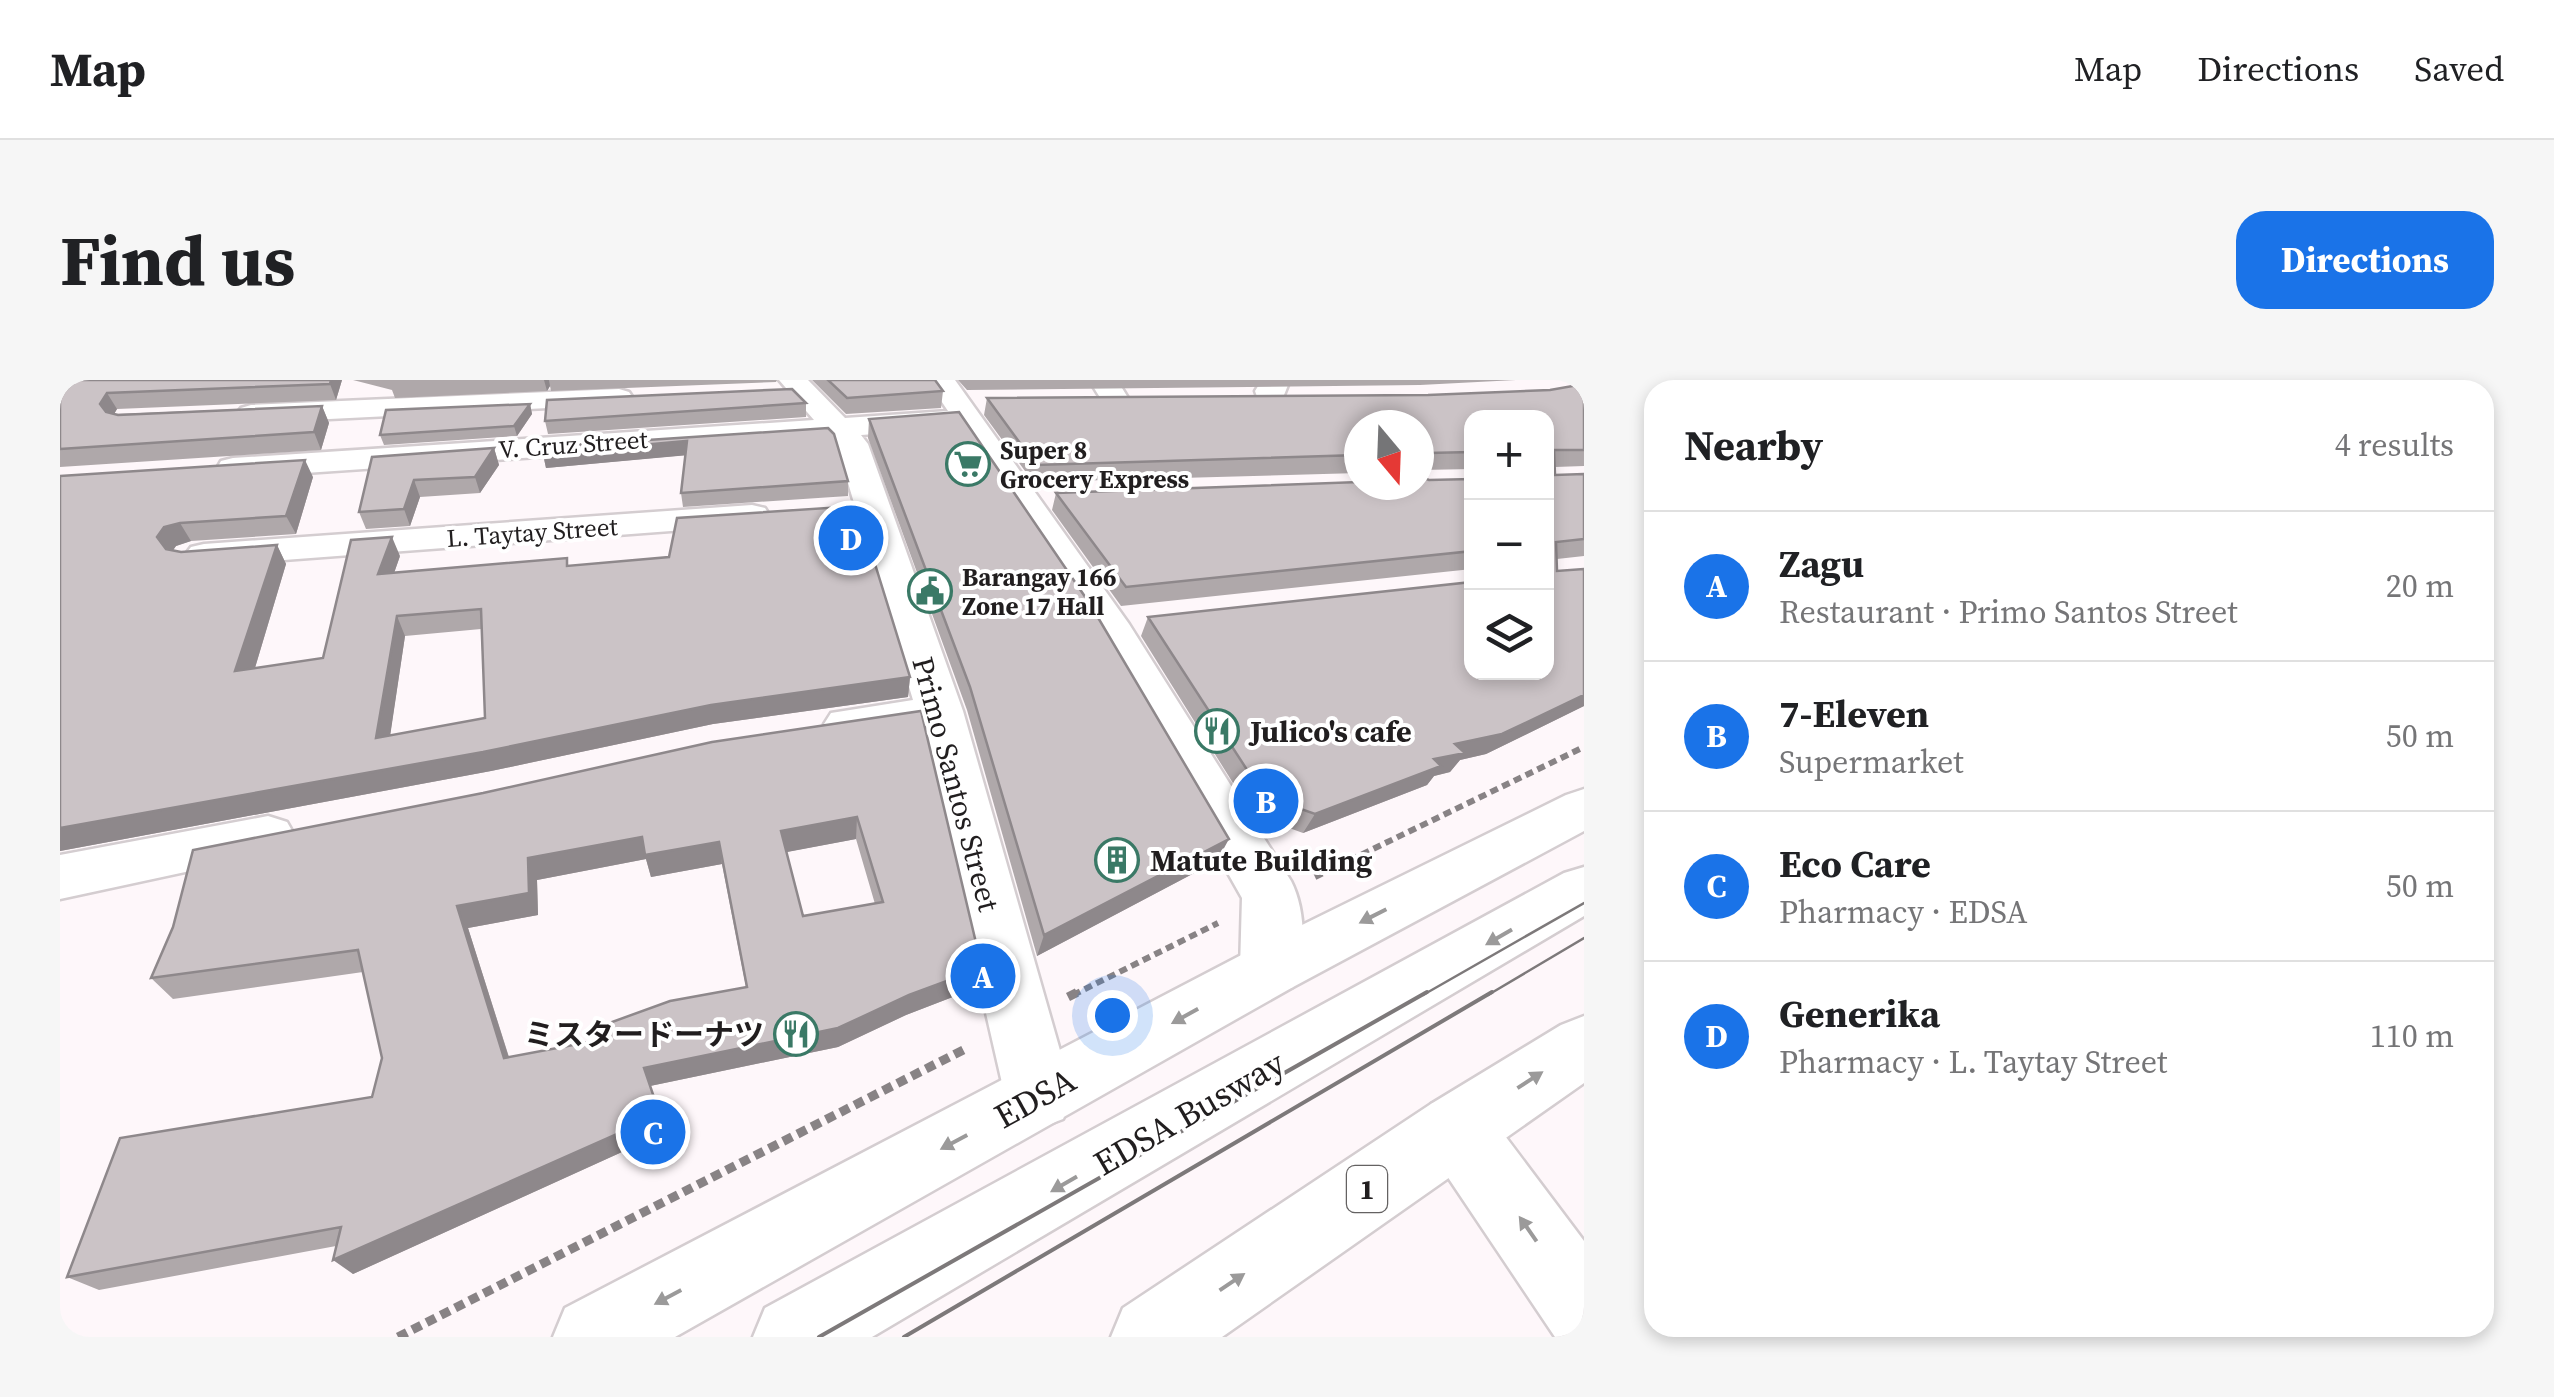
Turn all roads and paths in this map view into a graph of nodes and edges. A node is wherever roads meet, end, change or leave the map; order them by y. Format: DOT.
graph roads {
  1 [pos="799,386"];
  2 [pos="1109,391"];
  3 [pos="1266,393"];
  4 [pos="766,394"];
  5 [pos="652,397"];
  6 [pos="1308,399"];
  7 [pos="965,401"];
  8 [pos="1154,401"];
  9 [pos="1076,402"];
  10 [pos="224,415"];
  11 [pos="835,425"];
  12 [pos="199,470"];
  13 [pos="795,513"];
  14 [pos="192,556"];
  15 [pos="940,711"];
  16 [pos="808,730"];
  17 [pos="1584,808"];
  18 [pos="315,827"];
  19 [pos="60,877"];
  20 [pos="1584,889"];
  21 [pos="1271,969"];
  22 [pos="1584,1046"];
  23 [pos="1039,1096"];
  24 [pos="1456,1128"];
  25 [pos="1584,1308"];
  26 [pos="594,1337"];
  27 [pos="794,1337"];
  28 [pos="1152,1337"];
  1 -- 4 [label="main road"];
  1 -- 11 [label="main road, Primo Santos Street"];
  2 -- 8 [label="main road"];
  2 -- 9 [label="main road"];
  3 -- 6 [label="main road"];
  5 -- 10 [label="main road"];
  7 -- 11 [label="main road, V. Cruz Street"];
  7 -- 21 [label="main road"];
  11 -- 12 [label="main road, V. Cruz Street"];
  11 -- 15 [label="main road, Primo Santos Street"];
  13 -- 14 [label="main road, L. Taytay Street"];
  15 -- 16 [label="main road"];
  15 -- 23 [label="main road, Primo Santos Street"];
  17 -- 21 [label="main road, EDSA, one-way"];
  18 -- 19 [label="main road"];
  20 -- 27 [label="main road, EDSA Busway, one-way"];
  21 -- 23 [label="main road, EDSA, one-way"];
  24 -- 22 [label="main road, 1, one-way"];
  23 -- 26 [label="main road, EDSA, one-way"];
  25 -- 24 [label="main road, one-way"];
  28 -- 24 [label="main road, 1, one-way"];
}
